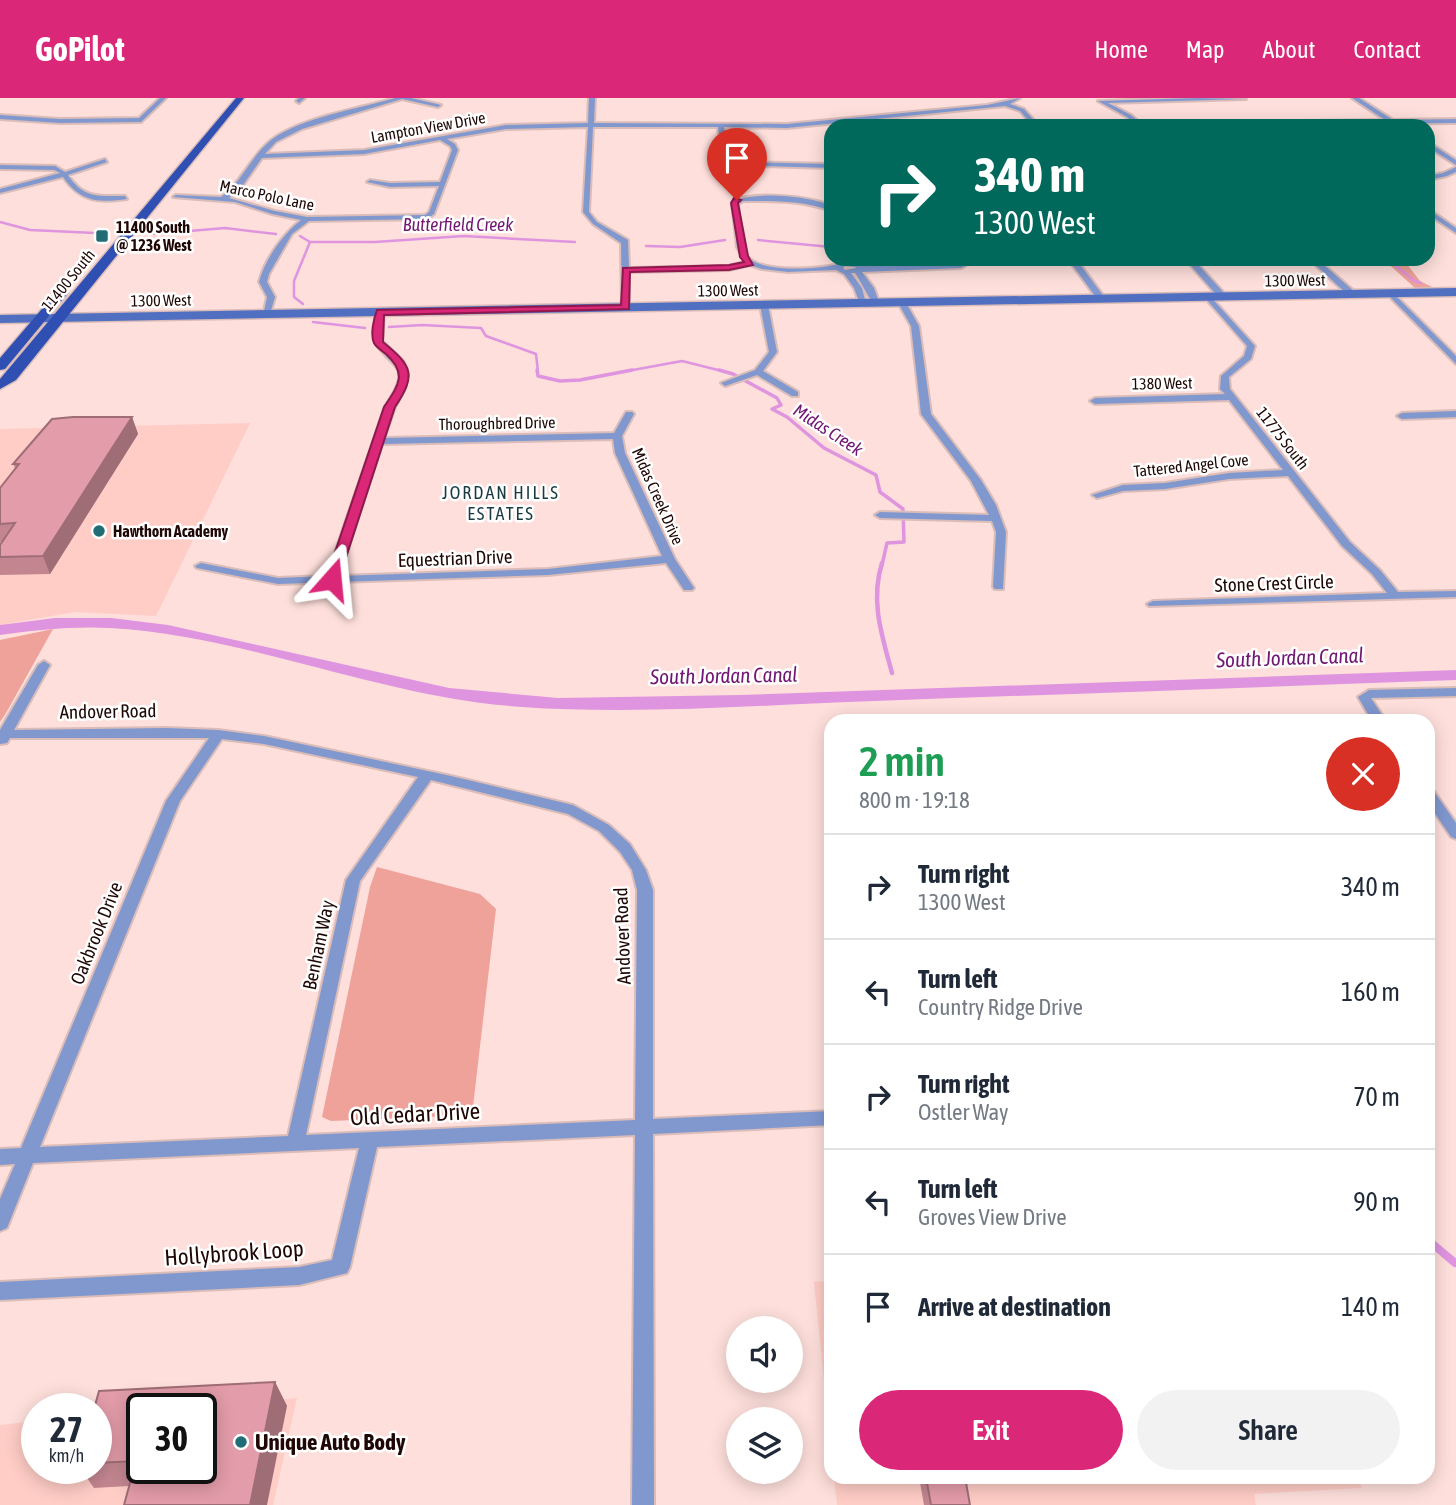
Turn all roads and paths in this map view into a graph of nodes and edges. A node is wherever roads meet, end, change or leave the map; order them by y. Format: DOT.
graph roads {
  1 [pos="163,98"];
  2 [pos="228,98"];
  3 [pos="240,98"];
  4 [pos="402,98"];
  5 [pos="592,98"];
  6 [pos="1017,98"];
  7 [pos="1355,98"];
  8 [pos="1099,99"];
  9 [pos="1242,99"];
  10 [pos="1005,104"];
  11 [pos="438,105"];
  12 [pos="915,114"];
  13 [pos="0,117"];
  14 [pos="871,119"];
  15 [pos="918,119"];
  16 [pos="1030,119"];
  17 [pos="1132,119"];
  18 [pos="1387,119"];
  19 [pos="1435,121"];
  20 [pos="1456,121"];
  21 [pos="824,124"];
  22 [pos="591,125"];
  23 [pos="721,126"];
  24 [pos="442,139"];
  25 [pos="1435,149"];
  26 [pos="261,156"];
  27 [pos="105,161"];
  28 [pos="1456,163"];
  29 [pos="824,166"];
  30 [pos="0,167"];
  31 [pos="1456,169"];
  32 [pos="65,174"];
  33 [pos="1435,177"];
  34 [pos="370,182"];
  35 [pos="443,184"];
  36 [pos="0,191"];
  37 [pos="176,197"];
  38 [pos="125,198"];
  39 [pos="224,198"];
  40 [pos="142,199"];
  41 [pos="824,205"];
  42 [pos="1435,216"];
  43 [pos="307,219"];
  44 [pos="1435,224"];
  45 [pos="1446,224"];
  46 [pos="1456,231"];
  47 [pos="99,249"];
  48 [pos="91,259"];
  49 [pos="750,263"];
  50 [pos="845,266"];
  51 [pos="849,266"];
  52 [pos="851,266"];
  53 [pos="961,266"];
  54 [pos="1077,266"];
  55 [pos="1195,266"];
  56 [pos="1321,266"];
  57 [pos="626,270"];
  58 [pos="860,270"];
  59 [pos="74,279"];
  60 [pos="1456,292"];
  61 [pos="1392,294"];
  62 [pos="1352,295"];
  63 [pos="1209,297"];
  64 [pos="1223,297"];
  65 [pos="1101,299"];
  66 [pos="901,301"];
  67 [pos="869,302"];
  68 [pos="764,305"];
  69 [pos="625,307"];
  70 [pos="380,312"];
  71 [pos="265,314"];
  72 [pos="60,318"];
  73 [pos="0,319"];
  74 [pos="40,319"];
  75 [pos="1456,361"];
  76 [pos="0,366"];
  77 [pos="758,372"];
  78 [pos="724,383"];
  79 [pos="0,385"];
  80 [pos="795,394"];
  81 [pos="1230,397"];
  82 [pos="1095,401"];
  83 [pos="629,414"];
  84 [pos="1456,414"];
  85 [pos="1402,416"];
  86 [pos="617,436"];
  87 [pos="378,441"];
  88 [pos="1290,473"];
  89 [pos="1097,495"];
  90 [pos="880,515"];
  91 [pos="996,518"];
  92 [pos="669,558"];
  93 [pos="201,566"];
  94 [pos="332,579"];
  95 [pos="999,587"];
  96 [pos="688,588"];
  97 [pos="1456,594"];
  98 [pos="1395,596"];
  99 [pos="1153,604"];
  100 [pos="44,665"];
  101 [pos="1456,692"];
  102 [pos="1375,714"];
  103 [pos="218,734"];
  104 [pos="2,738"];
  105 [pos="427,775"];
  106 [pos="1435,803"];
  107 [pos="1456,834"];
  108 [pos="824,1118"];
  109 [pos="644,1128"];
  110 [pos="370,1140"];
  111 [pos="295,1143"];
  112 [pos="28,1156"];
  113 [pos="0,1157"];
  114 [pos="0,1222"];
  115 [pos="0,1291"];
  116 [pos="643,1505"];
  1 -- 13 [label="street"];
  2 -- 40 [label="main road"];
  3 -- 72 [label="main road, 11400 South"];
  4 -- 11 [label="street"];
  4 -- 26 [label="street"];
  5 -- 22 [label="street"];
  6 -- 10 [label="street, Lampton View Drive"];
  7 -- 18 [label="street"];
  8 -- 9 [label="street"];
  8 -- 17 [label="street"];
  10 -- 12 [label="street, Lampton View Drive"];
  10 -- 16 [label="street"];
  12 -- 14 [label="street, Lampton View Drive"];
  12 -- 15 [label="street"];
  19 -- 20 [label="street"];
  21 -- 23 [label="street, Lampton View Drive"];
  22 -- 23 [label="street, Lampton View Drive"];
  22 -- 24 [label="street, Lampton View Drive"];
  22 -- 57 [label="street"];
  23 -- 29 [label="street"];
  24 -- 26 [label="street, Lampton View Drive"];
  24 -- 35 [label="street, Marco Polo Lane"];
  25 -- 28 [label="street"];
  26 -- 39 [label="street"];
  27 -- 32 [label="street"];
  30 -- 32 [label="street"];
  31 -- 33 [label="street"];
  32 -- 36 [label="street"];
  32 -- 38 [label="street"];
  34 -- 35 [label="street"];
  35 -- 43 [label="street, Marco Polo Lane"];
  37 -- 39 [label="street, Marco Polo Lane"];
  39 -- 43 [label="street, Marco Polo Lane"];
  41 -- 49 [label="street"];
  42 -- 45 [label="street"];
  43 -- 71 [label="street"];
  44 -- 45 [label="street"];
  45 -- 46 [label="street"];
  47 -- 48 [label="main road, 11400 South"];
  49 -- 50 [label="street"];
  49 -- 57 [label="street"];
  51 -- 67 [label="street"];
  52 -- 58 [label="street"];
  53 -- 58 [label="street"];
  54 -- 65 [label="street"];
  55 -- 64 [label="street"];
  56 -- 62 [label="street"];
  57 -- 69 [label="street"];
  58 -- 67 [label="street"];
  59 -- 74 [label="main road, 11400 South"];
  60 -- 61 [label="street, 1300 West"];
  61 -- 62 [label="street, 1300 West"];
  61 -- 75 [label="street"];
  62 -- 64 [label="street, 1300 West"];
  63 -- 64 [label="street, 1300 West"];
  63 -- 65 [label="street, 1300 West"];
  63 -- 81 [label="street, 11775 South"];
  65 -- 66 [label="street, 1300 West"];
  66 -- 67 [label="street, 1300 West"];
  66 -- 91 [label="street"];
  67 -- 68 [label="street, 1300 West"];
  68 -- 69 [label="street, 1300 West"];
  68 -- 77 [label="street"];
  69 -- 70 [label="street, 1300 West"];
  70 -- 71 [label="street, 1300 West"];
  70 -- 87 [label="street"];
  71 -- 72 [label="street, 1300 West"];
  72 -- 74 [label="street, 1300 West"];
  72 -- 79 [label="main road, 11400 South"];
  73 -- 74 [label="street, 1300 West"];
  74 -- 76 [label="main road, 11400 South"];
  77 -- 78 [label="street"];
  77 -- 80 [label="street"];
  81 -- 82 [label="street, 1380 West"];
  81 -- 88 [label="street, 11775 South"];
  83 -- 86 [label="street, Midas Creek Drive"];
  84 -- 85 [label="street"];
  86 -- 87 [label="street, Thoroughbred Drive"];
  86 -- 92 [label="street, Midas Creek Drive"];
  87 -- 94 [label="street"];
  88 -- 89 [label="street, Tattered Angel Cove"];
  88 -- 98 [label="street, 11775 South"];
  90 -- 91 [label="street"];
  91 -- 95 [label="street"];
  92 -- 94 [label="street, Equestrian Drive"];
  92 -- 96 [label="street, Midas Creek Drive"];
  93 -- 94 [label="street, Equestrian Drive"];
  97 -- 98 [label="street, Stone Crest Circle"];
  98 -- 99 [label="street, Stone Crest Circle"];
  100 -- 104 [label="street"];
  101 -- 102 [label="street"];
  103 -- 104 [label="street, Andover Road"];
  103 -- 105 [label="street, Andover Road"];
  103 -- 112 [label="street, Oakbrook Drive"];
  105 -- 109 [label="street, Andover Road"];
  105 -- 111 [label="street, Benham Way"];
  106 -- 107 [label="street"];
  108 -- 109 [label="street, Old Cedar Drive"];
  109 -- 110 [label="street, Old Cedar Drive"];
  109 -- 116 [label="street, Andover Road"];
  110 -- 111 [label="street, Old Cedar Drive"];
  110 -- 115 [label="street, Hollybrook Loop"];
  111 -- 112 [label="street, Old Cedar Drive"];
  112 -- 113 [label="street, Old Cedar Drive"];
  112 -- 114 [label="street, Oakbrook Drive"];
}
